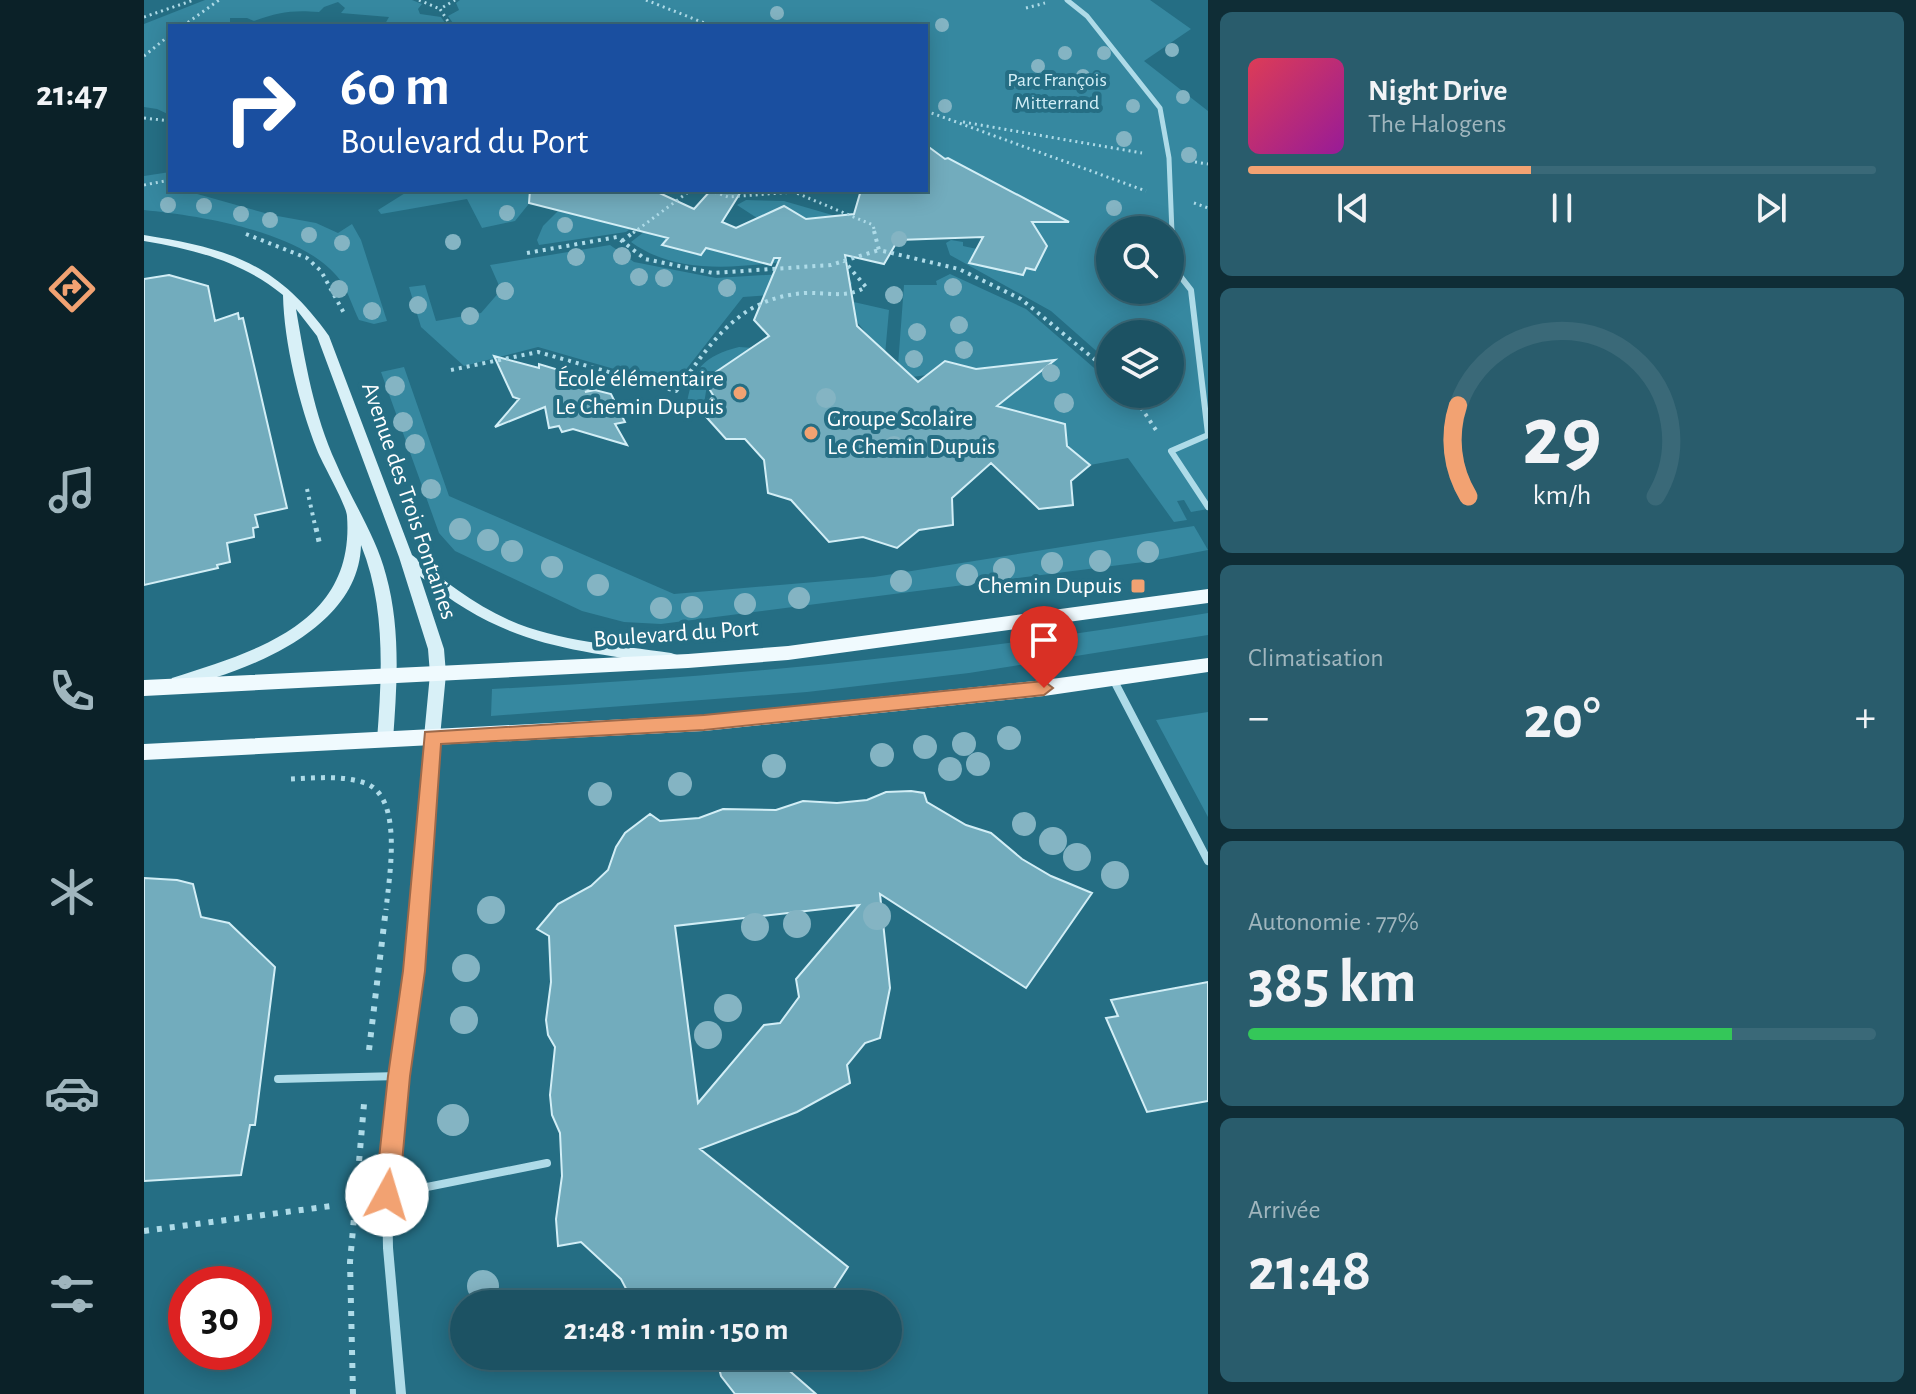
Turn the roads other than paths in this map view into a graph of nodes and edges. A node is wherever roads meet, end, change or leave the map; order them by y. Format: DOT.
graph roads {
  1 [pos="1067,0"];
  2 [pos="144,238"];
  3 [pos="288,296"];
  4 [pos="1208,435"];
  5 [pos="1208,507"];
  6 [pos="353,517"];
  7 [pos="406,557"];
  8 [pos="1208,596"];
  9 [pos="688,661"];
  10 [pos="1208,665"];
  11 [pos="438,674"];
  12 [pos="391,676"];
  13 [pos="1113,678"];
  14 [pos="149,687"];
  15 [pos="432,737"];
  16 [pos="385,740"];
  17 [pos="144,752"];
  18 [pos="1208,861"];
  19 [pos="399,1076"];
  20 [pos="278,1079"];
  21 [pos="547,1163"];
  22 [pos="387,1195"];
  23 [pos="401,1394"];
  1 -- 4 [label="street"];
  2 -- 3 [label="street, Avenue des Trois Fontaines"];
  3 -- 6 [label="street"];
  3 -- 7 [label="street, Avenue des Trois Fontaines"];
  4 -- 5 [label="street"];
  6 -- 12 [label="street"];
  6 -- 14 [label="street"];
  7 -- 9 [label="street"];
  7 -- 11 [label="street, Avenue des Trois Fontaines"];
  8 -- 9 [label="main road, Boulevard du Port"];
  9 -- 11 [label="main road, Boulevard du Port"];
  10 -- 13 [label="main road"];
  11 -- 12 [label="main road, Boulevard du Port"];
  11 -- 15 [label="street, Avenue des Trois Fontaines"];
  12 -- 14 [label="main road, Boulevard du Port"];
  12 -- 16 [label="street"];
  13 -- 15 [label="main road"];
  13 -- 18 [label="street"];
  15 -- 16 [label="main road"];
  15 -- 19 [label="street"];
  16 -- 17 [label="main road"];
  19 -- 20 [label="lane"];
  19 -- 22 [label="street"];
  21 -- 22 [label="lane"];
  22 -- 23 [label="street"];
}
